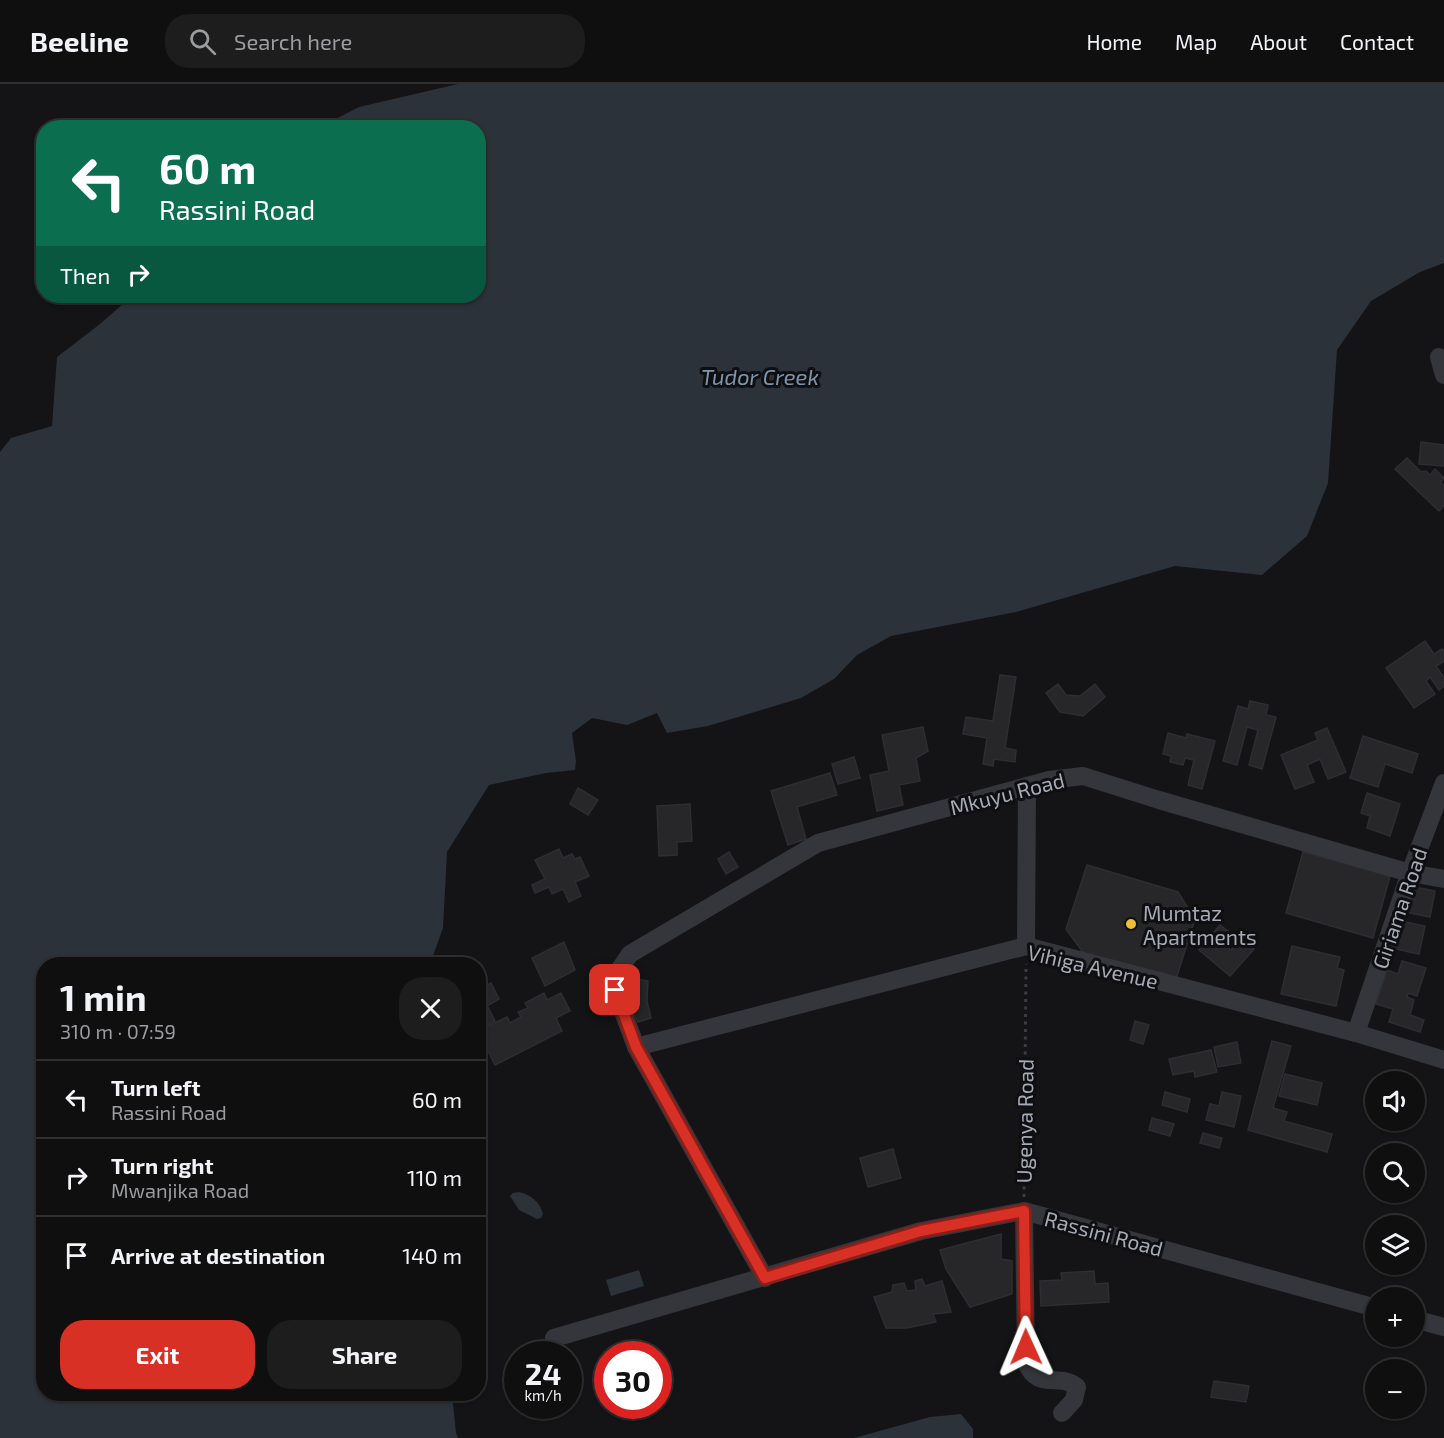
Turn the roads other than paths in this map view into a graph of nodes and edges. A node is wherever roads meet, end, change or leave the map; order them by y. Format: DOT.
graph roads {
  1 [pos="1444,783"];
  2 [pos="1027,786"];
  3 [pos="1410,873"];
  4 [pos="1444,879"];
  5 [pos="1026,946"];
  6 [pos="1356,1033"];
  7 [pos="636,1047"];
  8 [pos="1444,1060"];
  9 [pos="1024,1211"];
  10 [pos="765,1278"];
  11 [pos="1365,1305"];
  12 [pos="1425,1322"];
  13 [pos="1444,1327"];
  14 [pos="555,1338"];
  15 [pos="1062,1413"];
  1 -- 3 [label="street, Giriama Road"];
  2 -- 3 [label="street, Mkuyu Road"];
  2 -- 5 [label="street"];
  2 -- 7 [label="street, Mkuyu Road"];
  3 -- 4 [label="street, Mkuyu Road"];
  3 -- 6 [label="street, Giriama Road"];
  5 -- 6 [label="street, Vihiga Avenue"];
  5 -- 7 [label="street, Vihiga Avenue"];
  6 -- 8 [label="street, Vihiga Avenue"];
  7 -- 10 [label="street"];
  9 -- 10 [label="street, Rassini Road"];
  9 -- 11 [label="street, Rassini Road"];
  9 -- 15 [label="street, Ugenya Road"];
  10 -- 14 [label="street, Rassini Road"];
  12 -- 13 [label="street"];
}
